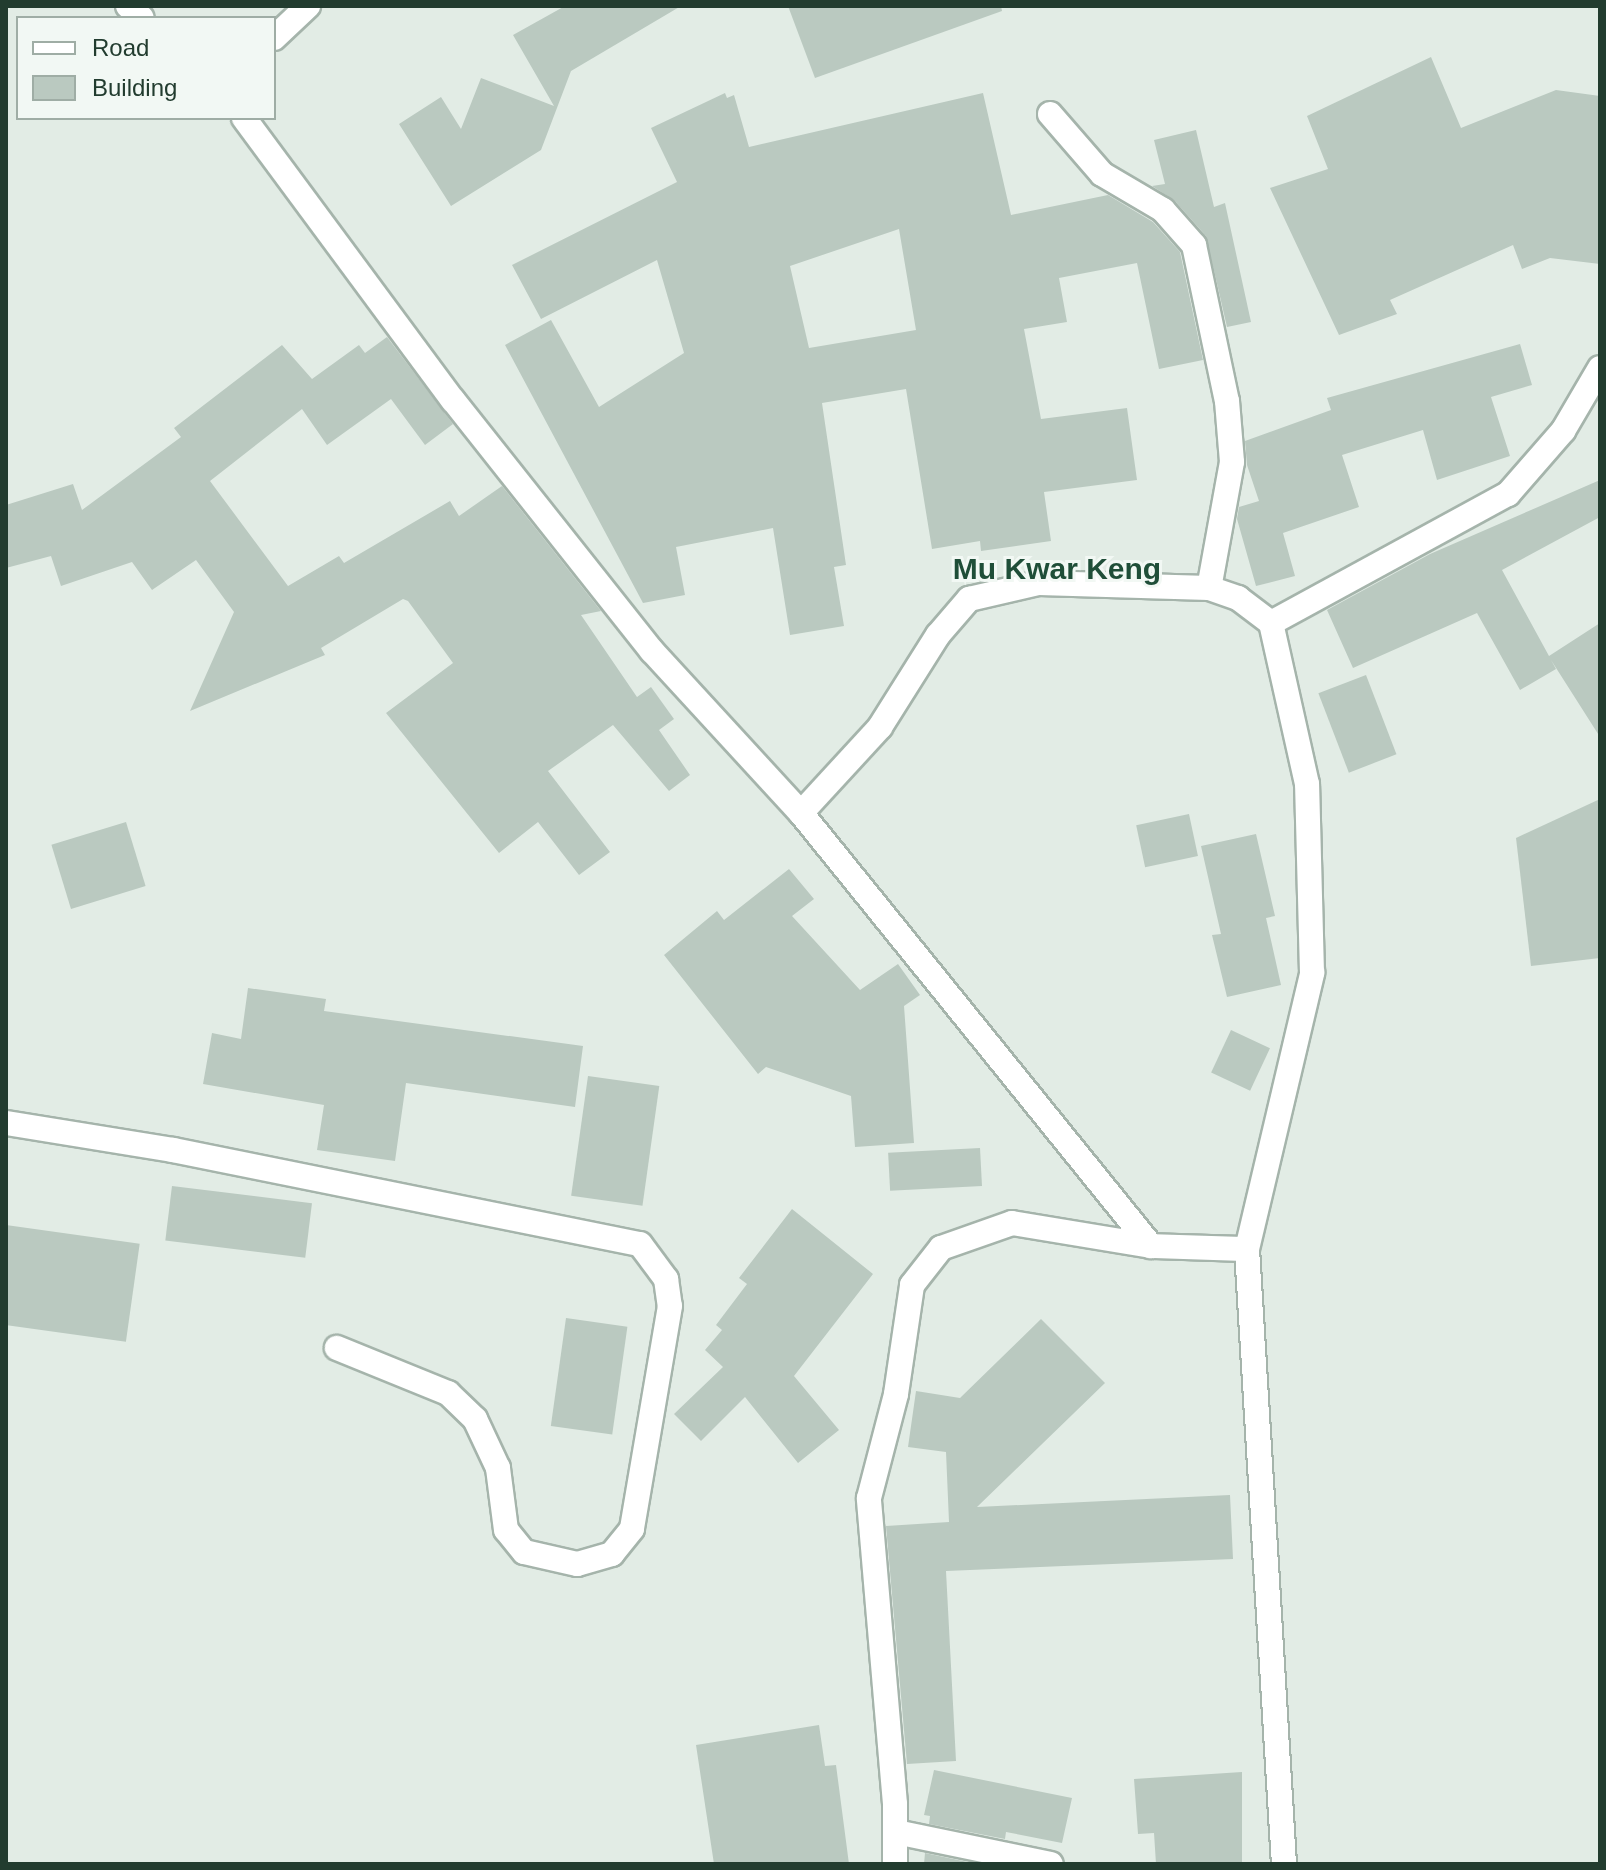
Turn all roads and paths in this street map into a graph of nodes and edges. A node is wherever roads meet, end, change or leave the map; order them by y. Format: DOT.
graph roads {
  1 [pos="308,6"];
  2 [pos="276,36"];
  3 [pos="1050,114"];
  4 [pos="245,120"];
  5 [pos="1600,368"];
  6 [pos="1209,588"];
  7 [pos="1271,623"];
  8 [pos="801,813"];
  9 [pos="6,1123"];
  10 [pos="1151,1246"];
  11 [pos="1247,1249"];
  12 [pos="337,1348"];
  13 [pos="896,1832"];
  14 [pos="895,1864"];
  15 [pos="1051,1864"];
  16 [pos="1284,1864"];
  1 -- 2 [label="street"];
  3 -- 6 [label="street"];
  4 -- 8 [label="street"];
  5 -- 7 [label="street"];
  6 -- 7 [label="street"];
  6 -- 8 [label="street"];
  7 -- 11 [label="street"];
  8 -- 10 [label="street"];
  9 -- 12 [label="street"];
  10 -- 11 [label="street"];
  10 -- 13 [label="street"];
  11 -- 16 [label="street"];
  13 -- 14 [label="street"];
  13 -- 15 [label="street"];
}
